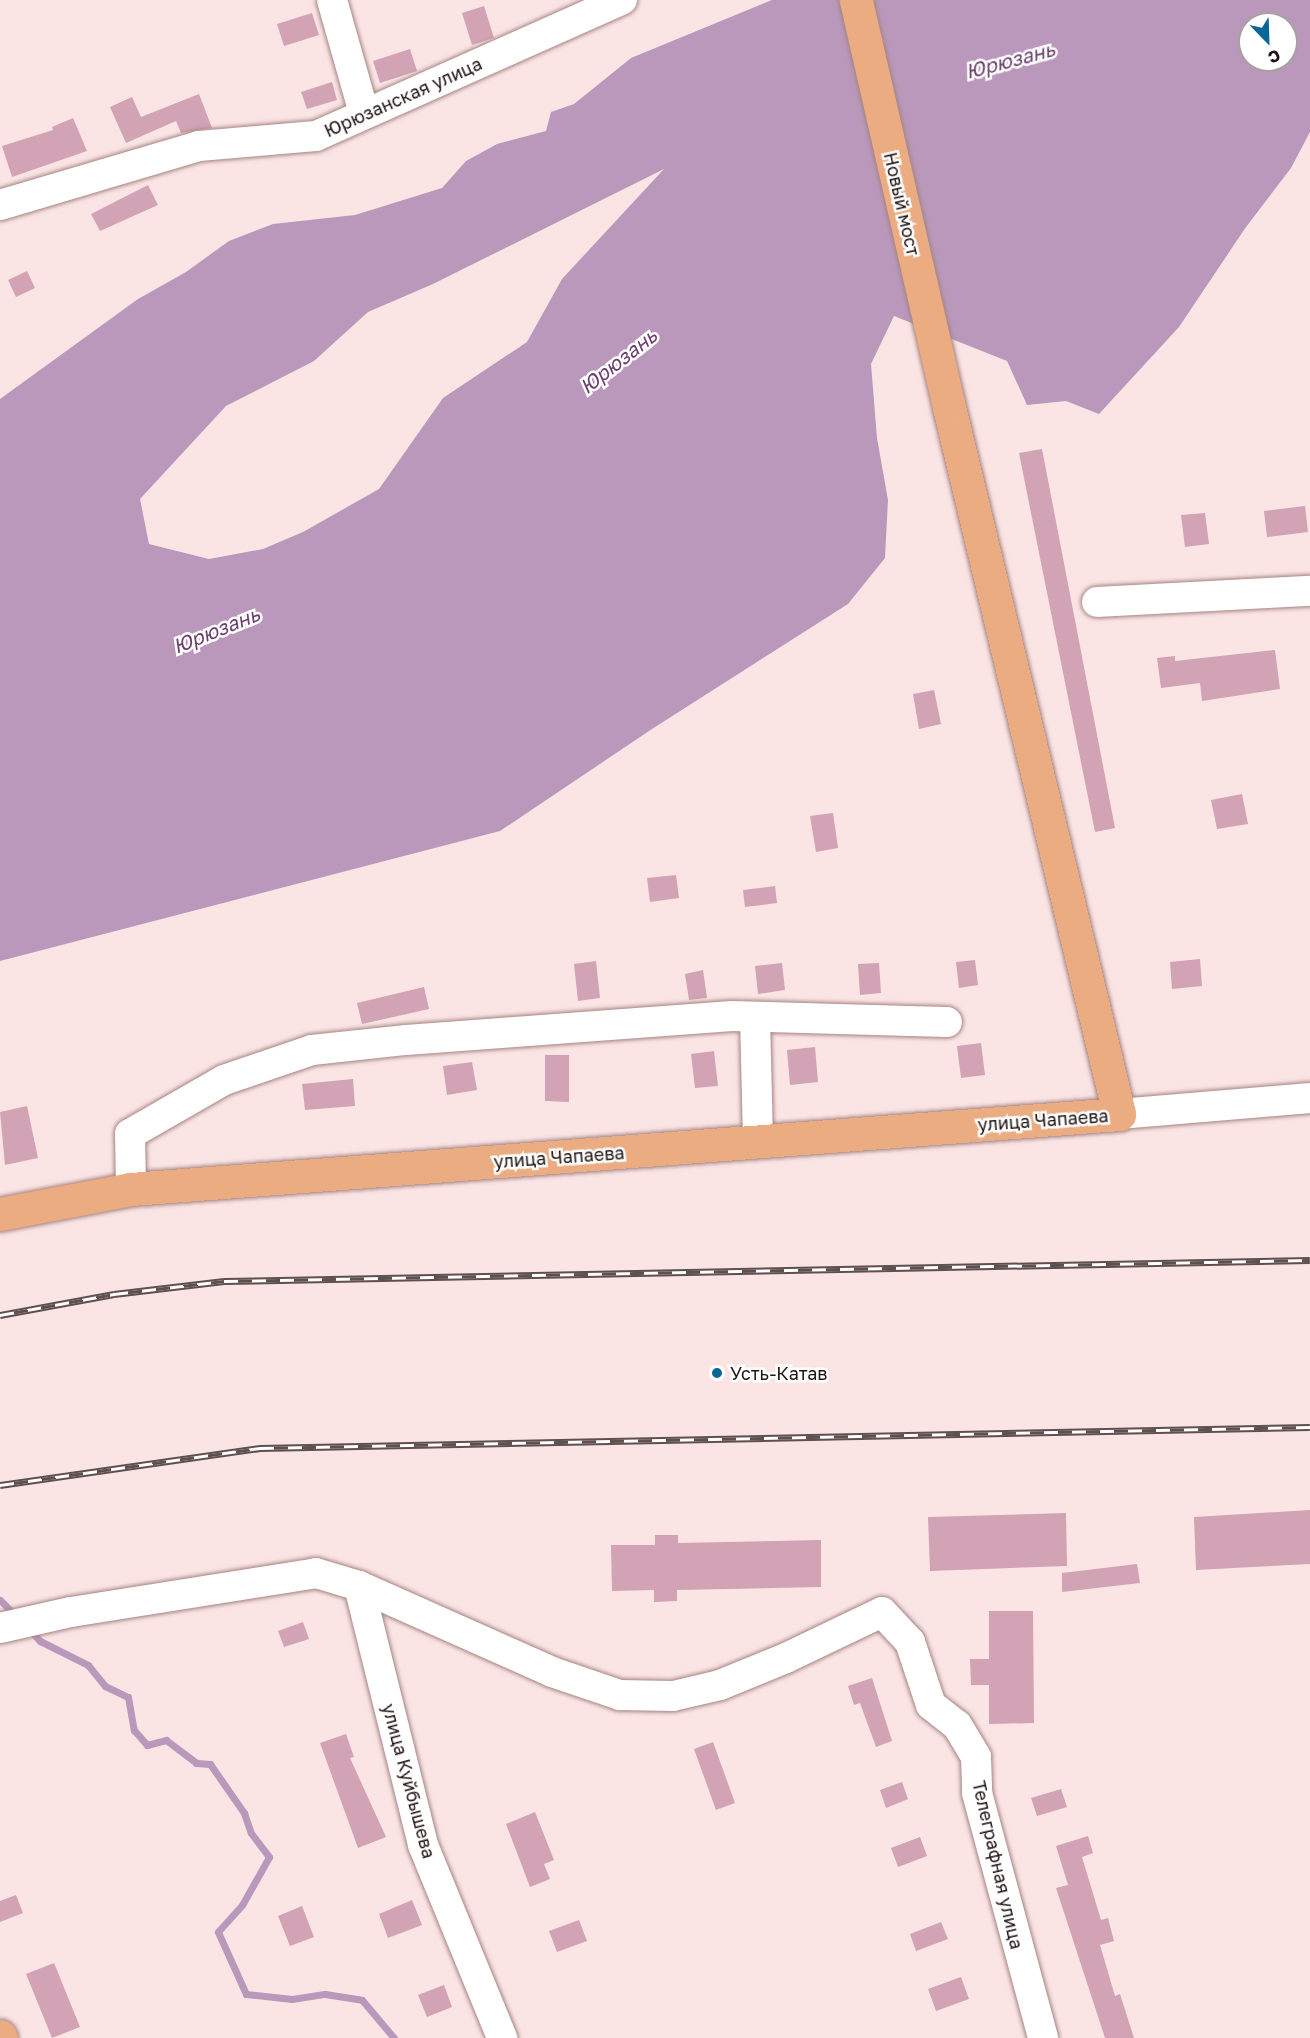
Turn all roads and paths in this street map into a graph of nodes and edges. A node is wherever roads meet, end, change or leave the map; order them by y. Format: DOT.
graph roads {
  1 [pos="332,0"];
  2 [pos="622,0"];
  3 [pos="856,0"];
  4 [pos="364,113"];
  5 [pos="0,205"];
  6 [pos="1310,591"];
  7 [pos="1097,602"];
  8 [pos="755,1017"];
  9 [pos="947,1022"];
  10 [pos="1310,1098"];
  11 [pos="1119,1114"];
  12 [pos="758,1142"];
  13 [pos="131,1189"];
  14 [pos="0,1214"];
  15 [pos="359,1586"];
  16 [pos="0,1628"];
  17 [pos="502,2038"];
  18 [pos="1043,2038"];
  1 -- 4 [label="street"];
  2 -- 4 [label="street, Юрюзанская улица"];
  3 -- 11 [label="main road, Новый мост"];
  4 -- 5 [label="street, Юрюзанская улица"];
  6 -- 7 [label="street"];
  8 -- 9 [label="street"];
  8 -- 12 [label="street"];
  8 -- 13 [label="street"];
  10 -- 11 [label="street"];
  11 -- 12 [label="main road, улица Чапаева"];
  12 -- 13 [label="main road, улица Чапаева"];
  13 -- 14 [label="main road, улица Чапаева"];
  15 -- 16 [label="street"];
  15 -- 17 [label="street, улица Куйбышева"];
  15 -- 18 [label="street, Телеграфная улица"];
}
